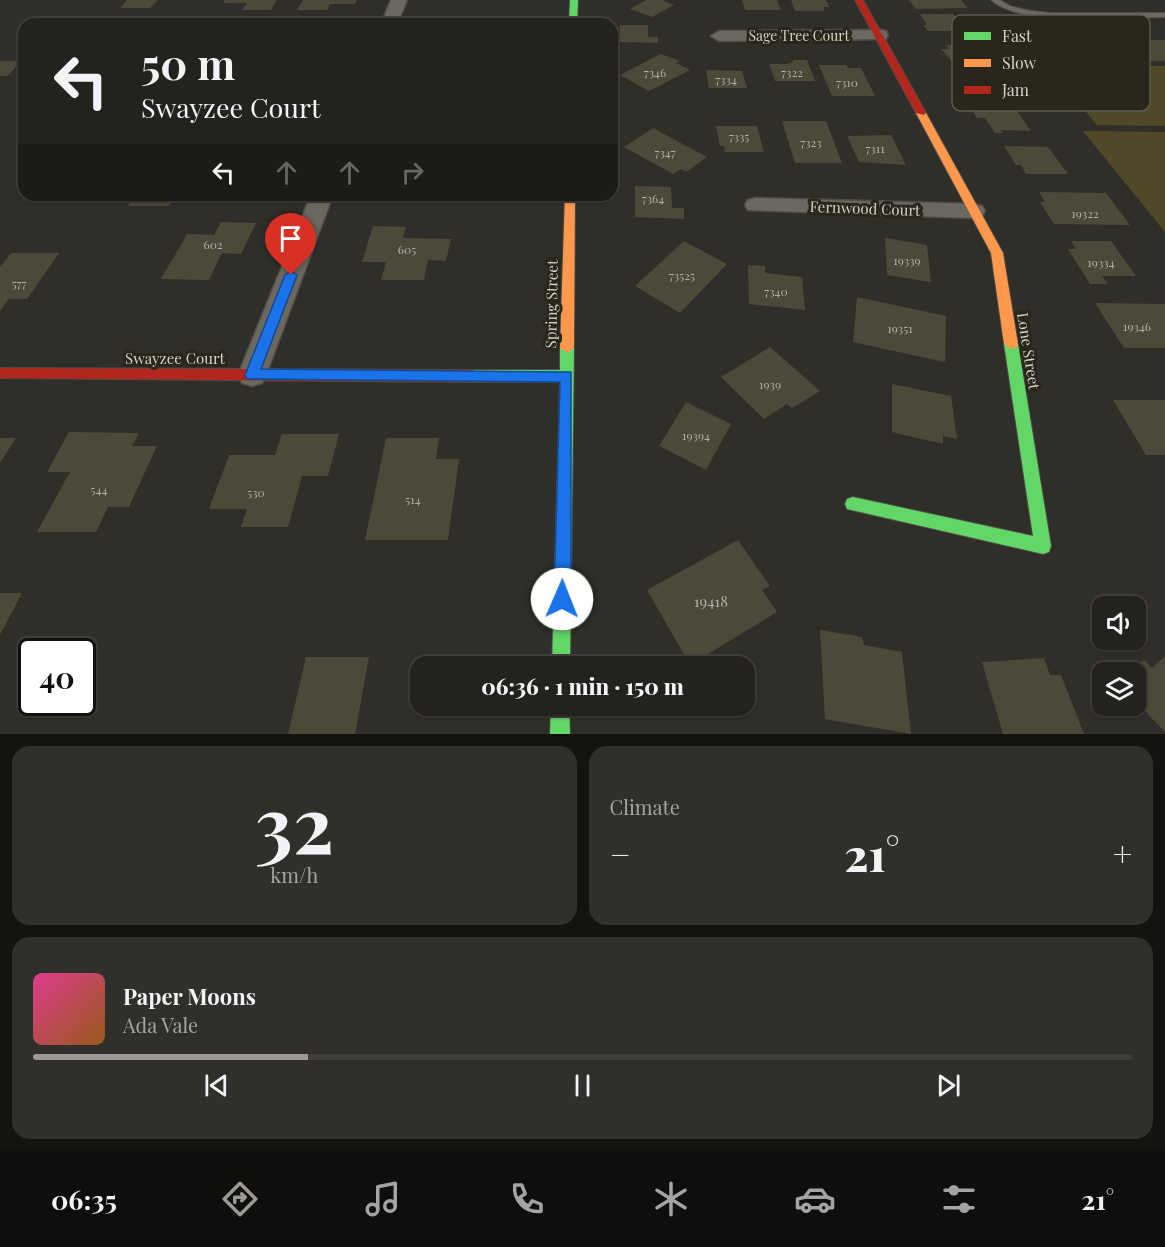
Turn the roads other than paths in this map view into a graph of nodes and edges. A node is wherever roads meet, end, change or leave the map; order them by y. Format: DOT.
graph roads {
  1 [pos="399,0"];
  2 [pos="574,0"];
  3 [pos="859,0"];
  4 [pos="995,0"];
  5 [pos="1039,15"];
  6 [pos="1150,15"];
  7 [pos="1165,15"];
  8 [pos="392,18"];
  9 [pos="573,18"];
  10 [pos="880,35"];
  11 [pos="719,36"];
  12 [pos="320,201"];
  13 [pos="570,201"];
  14 [pos="756,205"];
  15 [pos="974,212"];
  16 [pos="0,373"];
  17 [pos="252,375"];
  18 [pos="567,376"];
  19 [pos="853,504"];
  20 [pos="561,656"];
  21 [pos="560,716"];
  22 [pos="560,734"];
  1 -- 8 [label="street"];
  2 -- 9 [label="street"];
  3 -- 10 [label="street, Lone Street"];
  4 -- 5 [label="lane"];
  6 -- 7 [label="lane"];
  10 -- 11 [label="street, Sage Tree Court"];
  10 -- 15 [label="street, Lone Street"];
  12 -- 17 [label="street"];
  13 -- 18 [label="street, Spring Street"];
  14 -- 15 [label="street, Fernwood Court"];
  15 -- 19 [label="street, Lone Street"];
  16 -- 17 [label="street, Swayzee Court"];
  17 -- 18 [label="street, Swayzee Court"];
  18 -- 20 [label="street, Spring Street"];
  21 -- 22 [label="street"];
}
